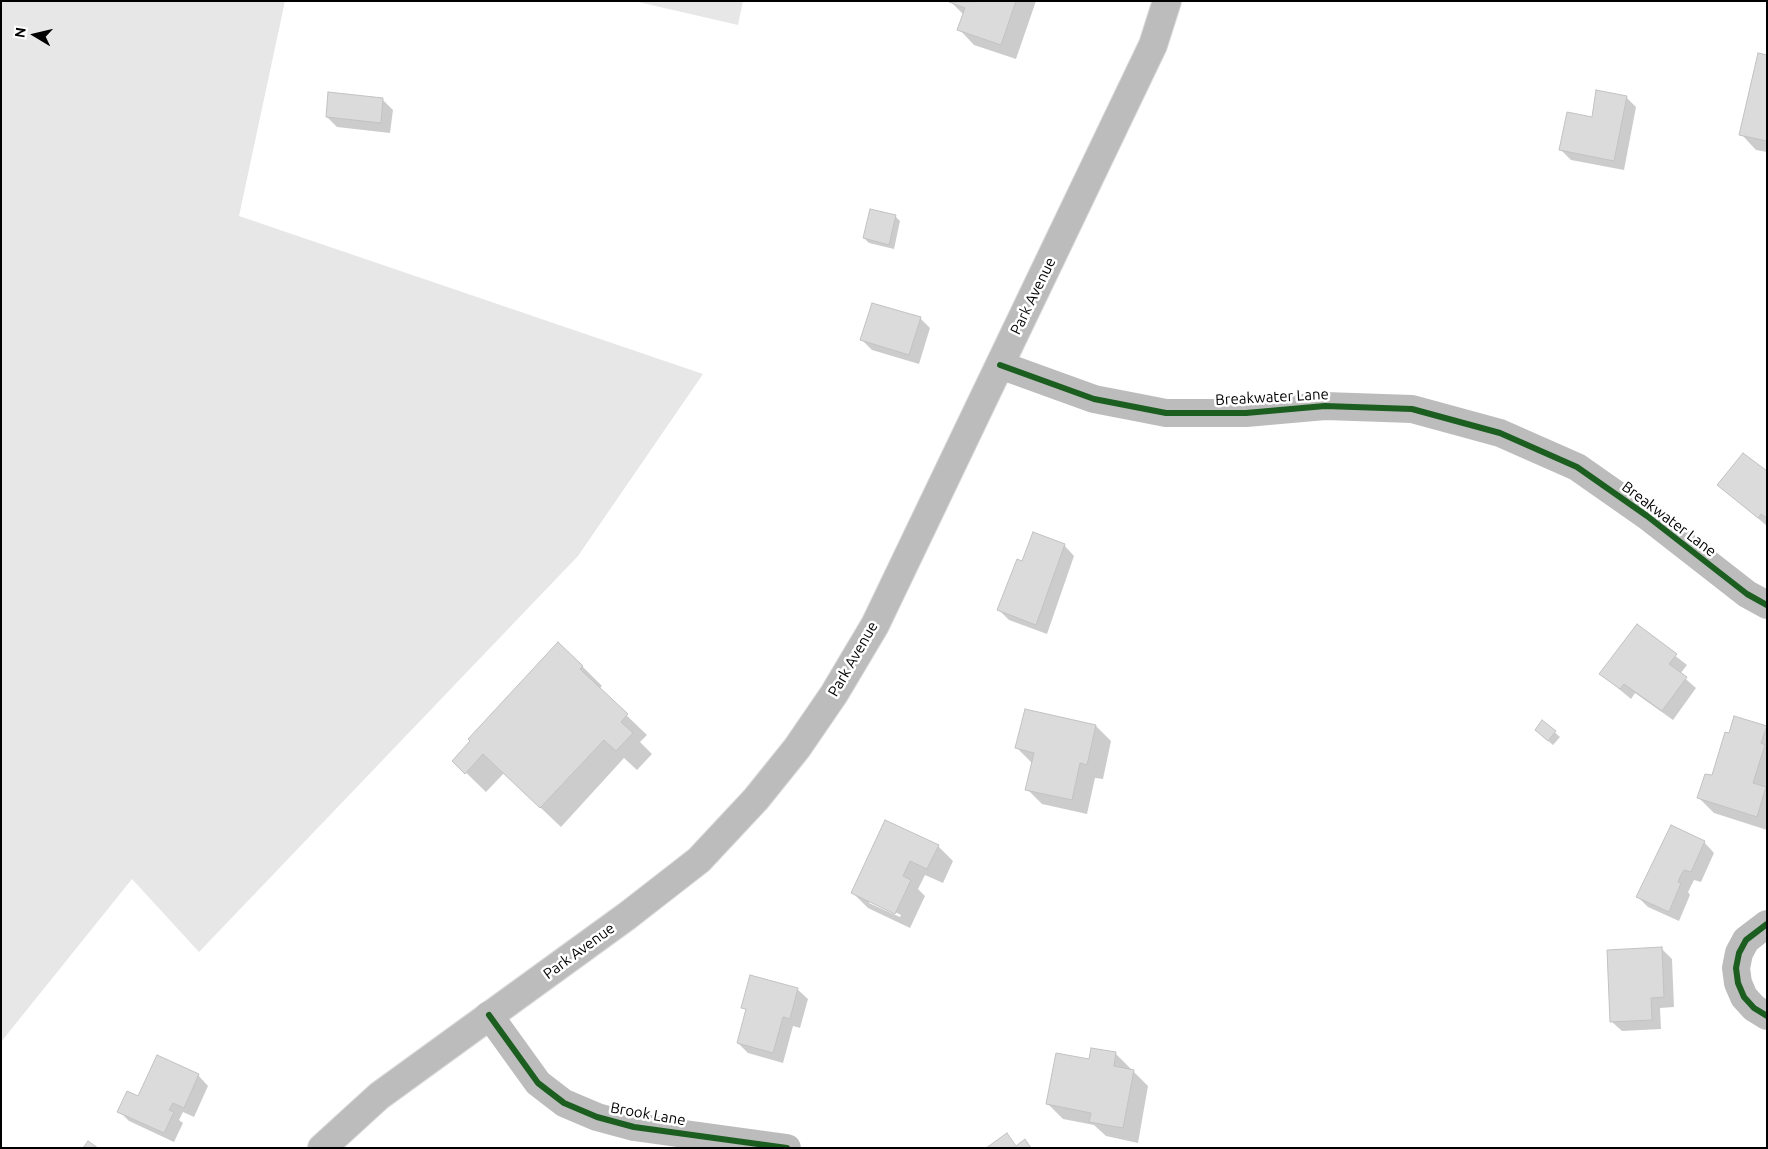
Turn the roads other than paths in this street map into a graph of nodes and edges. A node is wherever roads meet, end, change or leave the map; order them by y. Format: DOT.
graph roads {
  1 [pos="1167,1"];
  2 [pos="1000,365"];
  3 [pos="1767,605"];
  4 [pos="1767,924"];
  5 [pos="489,1015"];
  6 [pos="1767,1016"];
  7 [pos="322,1148"];
  8 [pos="787,1148"];
  1 -- 2 [label="main road, Park Avenue"];
  2 -- 3 [label="main road, Breakwater Lane"];
  2 -- 5 [label="main road, Park Avenue"];
  4 -- 6 [label="main road"];
  5 -- 7 [label="main road, Park Avenue"];
  5 -- 8 [label="main road, Brook Lane"];
}
